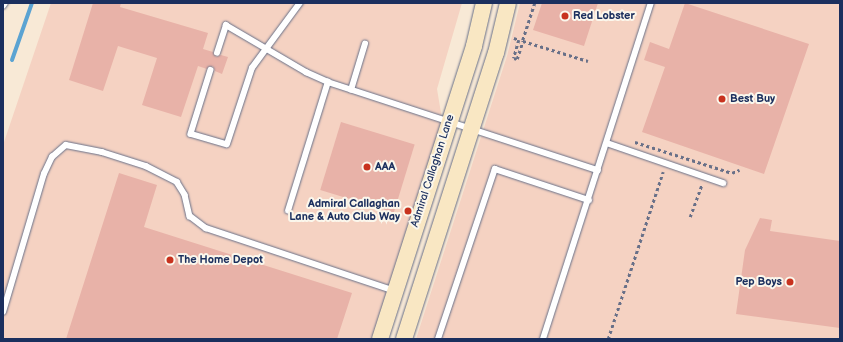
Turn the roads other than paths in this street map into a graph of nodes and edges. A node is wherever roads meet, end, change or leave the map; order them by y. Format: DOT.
graph roads {
  1 [pos="6,3"];
  2 [pos="300,3"];
  3 [pos="484,3"];
  4 [pos="508,3"];
  5 [pos="651,3"];
  6 [pos="3,6"];
  7 [pos="366,44"];
  8 [pos="266,48"];
  9 [pos="217,53"];
  10 [pos="211,70"];
  11 [pos="328,82"];
  12 [pos="351,90"];
  13 [pos="450,120"];
  14 [pos="472,128"];
  15 [pos="607,143"];
  16 [pos="598,170"];
  17 [pos="723,183"];
  18 [pos="589,200"];
  19 [pos="288,211"];
  20 [pos="395,291"];
  21 [pos="3,312"];
  22 [pos="380,339"];
  23 [pos="404,339"];
  24 [pos="438,339"];
  25 [pos="544,339"];
  1 -- 6 [label="lane"];
  2 -- 8 [label="lane"];
  3 -- 13 [label="main road, Admiral Callaghan Lane"];
  4 -- 14 [label="main road"];
  5 -- 15 [label="lane"];
  7 -- 12 [label="lane"];
  8 -- 9 [label="lane"];
  8 -- 10 [label="lane"];
  8 -- 11 [label="lane"];
  11 -- 12 [label="lane"];
  11 -- 19 [label="lane"];
  12 -- 13 [label="lane"];
  13 -- 14 [label="lane"];
  13 -- 20 [label="main road, Admiral Callaghan Lane"];
  14 -- 16 [label="lane"];
  14 -- 23 [label="main road"];
  15 -- 16 [label="lane"];
  15 -- 17 [label="lane"];
  16 -- 18 [label="lane"];
  18 -- 24 [label="lane"];
  18 -- 25 [label="lane"];
  20 -- 21 [label="lane"];
  20 -- 22 [label="main road, Admiral Callaghan Lane"];
}
